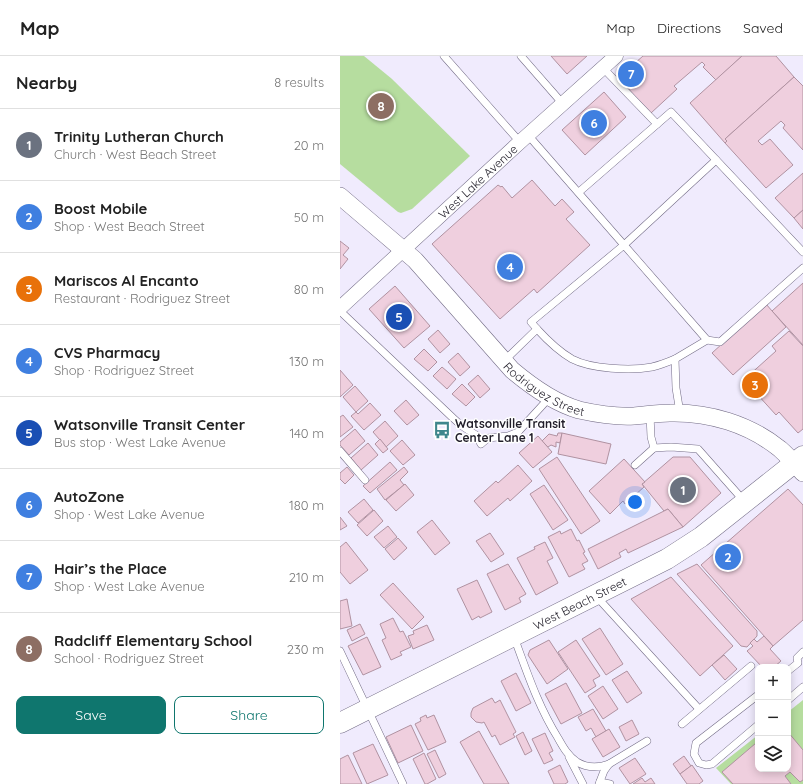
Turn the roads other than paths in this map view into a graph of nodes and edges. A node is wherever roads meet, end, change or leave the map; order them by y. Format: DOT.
graph roads {
  1 [pos="444,56"];
  2 [pos="521,56"];
  3 [pos="616,56"];
  4 [pos="603,68"];
  5 [pos="564,104"];
  6 [pos="657,124"];
  7 [pos="524,138"];
  8 [pos="716,160"];
  9 [pos="579,192"];
  10 [pos="340,196"];
  11 [pos="624,244"];
  12 [pos="403,249"];
  13 [pos="803,252"];
  14 [pos="803,268"];
  15 [pos="340,308"];
  16 [pos="340,311"];
  17 [pos="537,329"];
  18 [pos="707,340"];
  19 [pos="675,359"];
  20 [pos="504,361"];
  21 [pos="550,397"];
  22 [pos="680,413"];
  23 [pos="650,414"];
  24 [pos="654,448"];
  25 [pos="340,451"];
  26 [pos="635,464"];
  27 [pos="800,465"];
  28 [pos="365,480"];
  29 [pos="746,502"];
  30 [pos="594,594"];
  31 [pos="514,637"];
  32 [pos="340,651"];
  33 [pos="803,652"];
  34 [pos="751,666"];
  35 [pos="791,669"];
  36 [pos="803,687"];
  37 [pos="755,697"];
  38 [pos="791,697"];
  39 [pos="367,709"];
  40 [pos="699,710"];
  41 [pos="340,723"];
  42 [pos="682,724"];
  43 [pos="755,728"];
  44 [pos="646,741"];
  45 [pos="563,746"];
  46 [pos="609,764"];
  47 [pos="600,783"];
  48 [pos="403,784"];
  49 [pos="583,784"];
  50 [pos="610,784"];
  1 -- 7 [label="lane"];
  2 -- 5 [label="lane"];
  3 -- 4 [label="street, West Lake Avenue"];
  4 -- 5 [label="street, West Lake Avenue"];
  4 -- 6 [label="lane"];
  5 -- 7 [label="street, West Lake Avenue"];
  6 -- 8 [label="lane"];
  6 -- 9 [label="lane"];
  7 -- 9 [label="lane"];
  7 -- 12 [label="street, West Lake Avenue"];
  8 -- 11 [label="lane"];
  8 -- 13 [label="lane"];
  9 -- 11 [label="lane"];
  10 -- 12 [label="street, Rodriguez Street"];
  11 -- 17 [label="lane"];
  11 -- 18 [label="lane"];
  12 -- 15 [label="street, West Lake Avenue"];
  12 -- 20 [label="street, Rodriguez Street"];
  14 -- 18 [label="lane"];
  16 -- 21 [label="lane"];
  17 -- 19 [label="lane"];
  17 -- 20 [label="lane"];
  18 -- 19 [label="lane"];
  19 -- 22 [label="lane"];
  20 -- 21 [label="street, Rodriguez Street"];
  21 -- 23 [label="street, Rodriguez Street"];
  22 -- 23 [label="street, Rodriguez Street"];
  22 -- 27 [label="street, Rodriguez Street"];
  23 -- 24 [label="lane"];
  24 -- 26 [label="lane"];
  24 -- 29 [label="lane"];
  25 -- 28 [label="lane"];
  27 -- 29 [label="main road, West Beach Street"];
  29 -- 30 [label="main road, West Beach Street"];
  30 -- 31 [label="main road, West Beach Street"];
  30 -- 40 [label="lane"];
  31 -- 39 [label="main road, West Beach Street"];
  31 -- 45 [label="lane"];
  32 -- 39 [label="lane"];
  33 -- 35 [label="lane"];
  34 -- 40 [label="lane"];
  36 -- 38 [label="lane"];
  37 -- 43 [label="lane"];
  39 -- 41 [label="main road, West Beach Street"];
  39 -- 48 [label="lane"];
  40 -- 42 [label="lane"];
  44 -- 46 [label="lane"];
  45 -- 46 [label="lane"];
  45 -- 49 [label="lane"];
  46 -- 47 [label="lane"];
  47 -- 50 [label="lane"];
}
